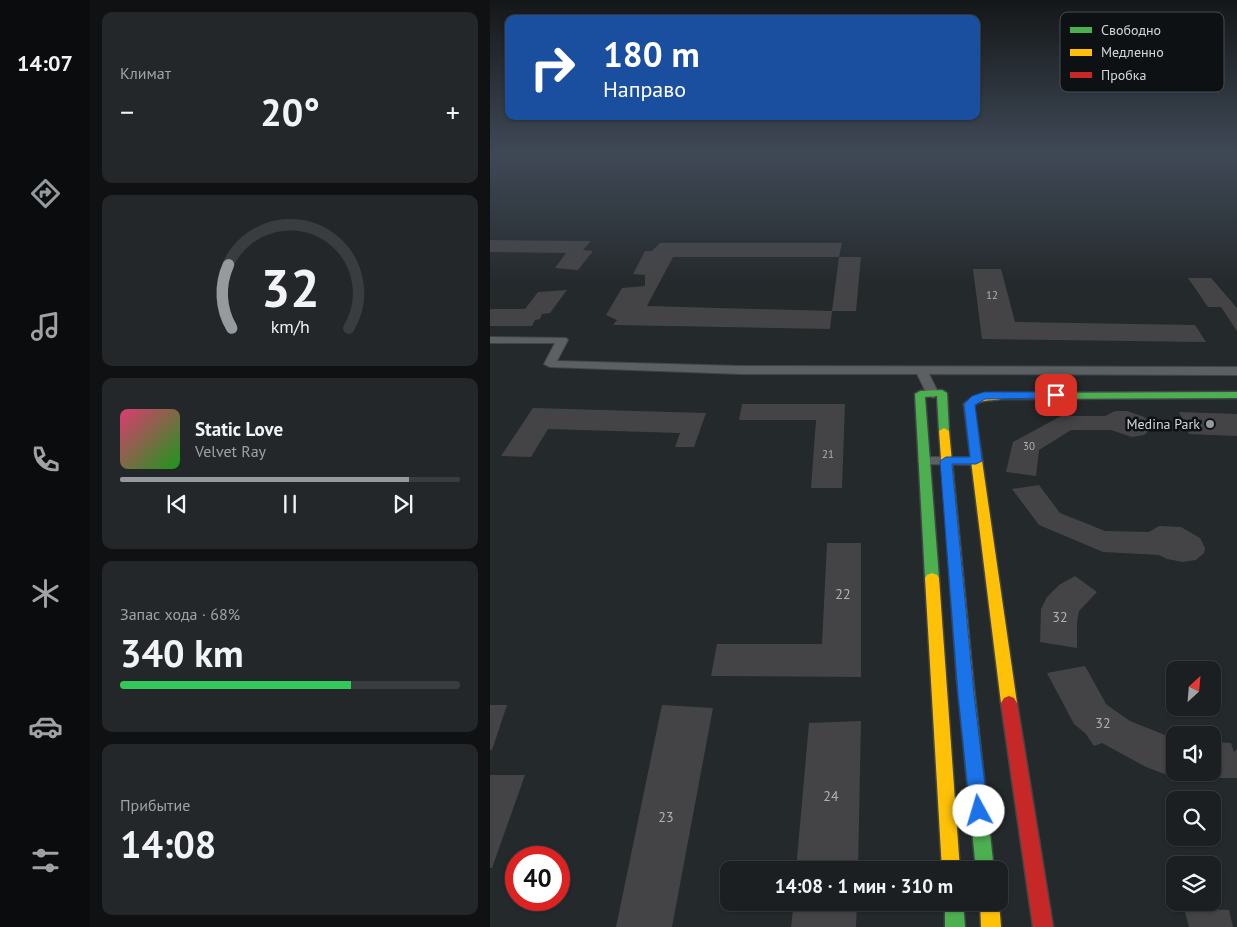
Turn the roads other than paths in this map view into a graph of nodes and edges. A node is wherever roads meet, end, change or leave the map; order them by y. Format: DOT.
graph roads {
  1 [pos="490,340"];
  2 [pos="922,371"];
  3 [pos="1237,372"];
  4 [pos="932,394"];
  5 [pos="1237,396"];
  6 [pos="925,461"];
  7 [pos="946,461"];
  8 [pos="976,461"];
  9 [pos="950,861"];
  10 [pos="984,861"];
  11 [pos="954,911"];
  12 [pos="990,911"];
  13 [pos="955,927"];
  14 [pos="991,927"];
  15 [pos="1043,927"];
  1 -- 2 [label="street"];
  2 -- 3 [label="street"];
  2 -- 4 [label="street"];
  4 -- 6 [label="street"];
  4 -- 7 [label="street"];
  5 -- 8 [label="street"];
  6 -- 7 [label="street"];
  6 -- 9 [label="street"];
  7 -- 8 [label="street"];
  7 -- 10 [label="street"];
  8 -- 15 [label="street"];
  11 -- 13 [label="street"];
  12 -- 14 [label="street"];
}
